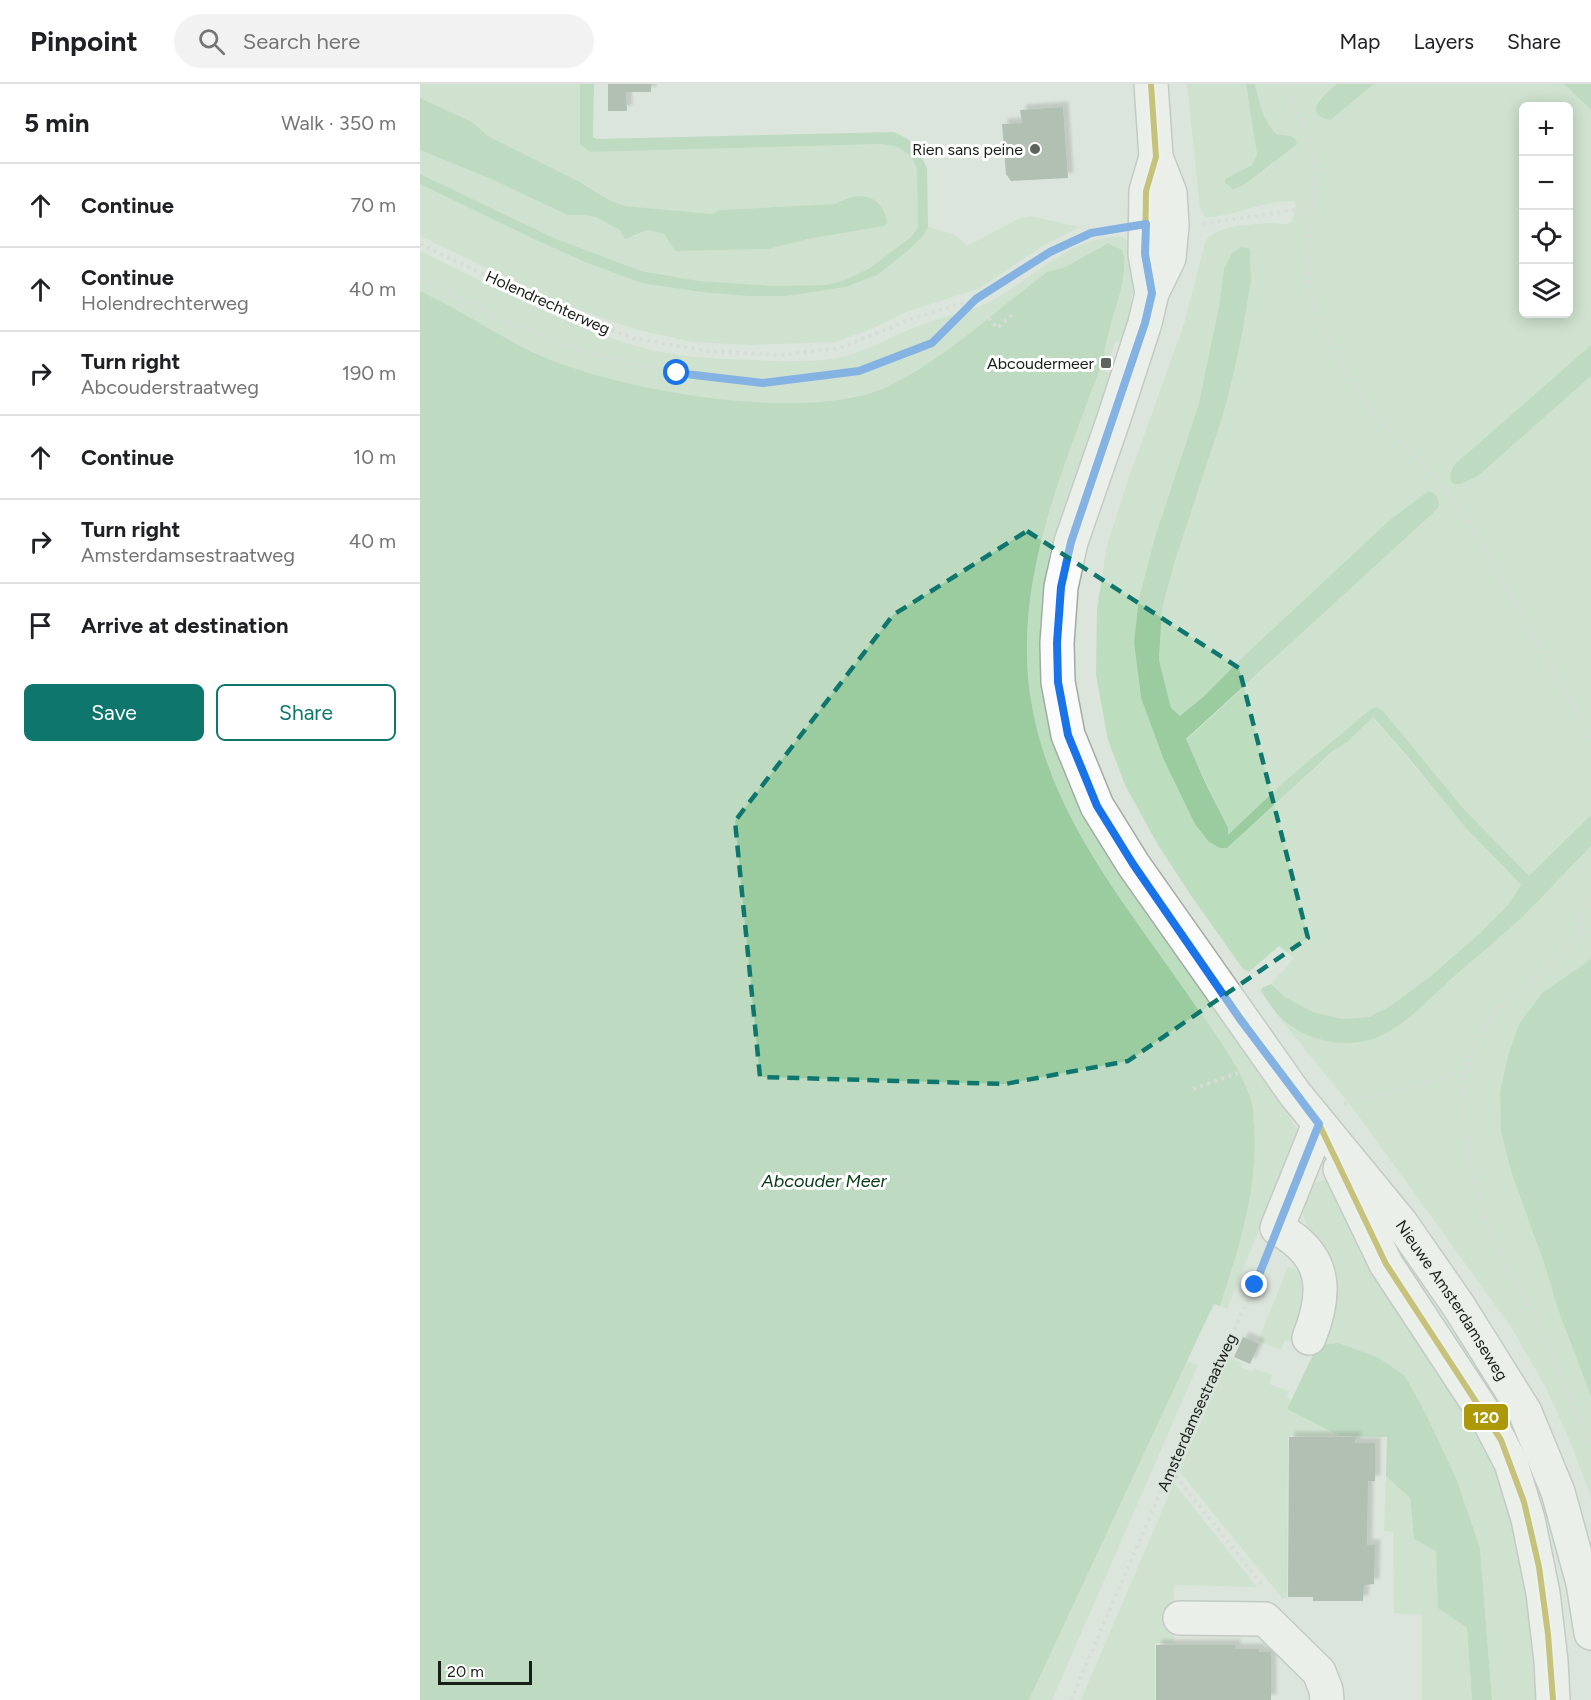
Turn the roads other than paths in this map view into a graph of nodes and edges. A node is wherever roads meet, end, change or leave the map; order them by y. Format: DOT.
graph roads {
  1 [pos="1151,84"];
  2 [pos="1329,1114"];
  3 [pos="1309,1338"];
  4 [pos="1180,1618"];
  5 [pos="1591,1634"];
  6 [pos="1327,1700"];
  7 [pos="1553,1700"];
  1 -- 2 [label="street, Nieuwe Amsterdamseweg"];
  2 -- 3 [label="street"];
  2 -- 5 [label="street, Nieuwe Amsterdamseweg"];
  2 -- 7 [label="street, Nieuwe Amsterdamseweg"];
  4 -- 6 [label="street"];
}
